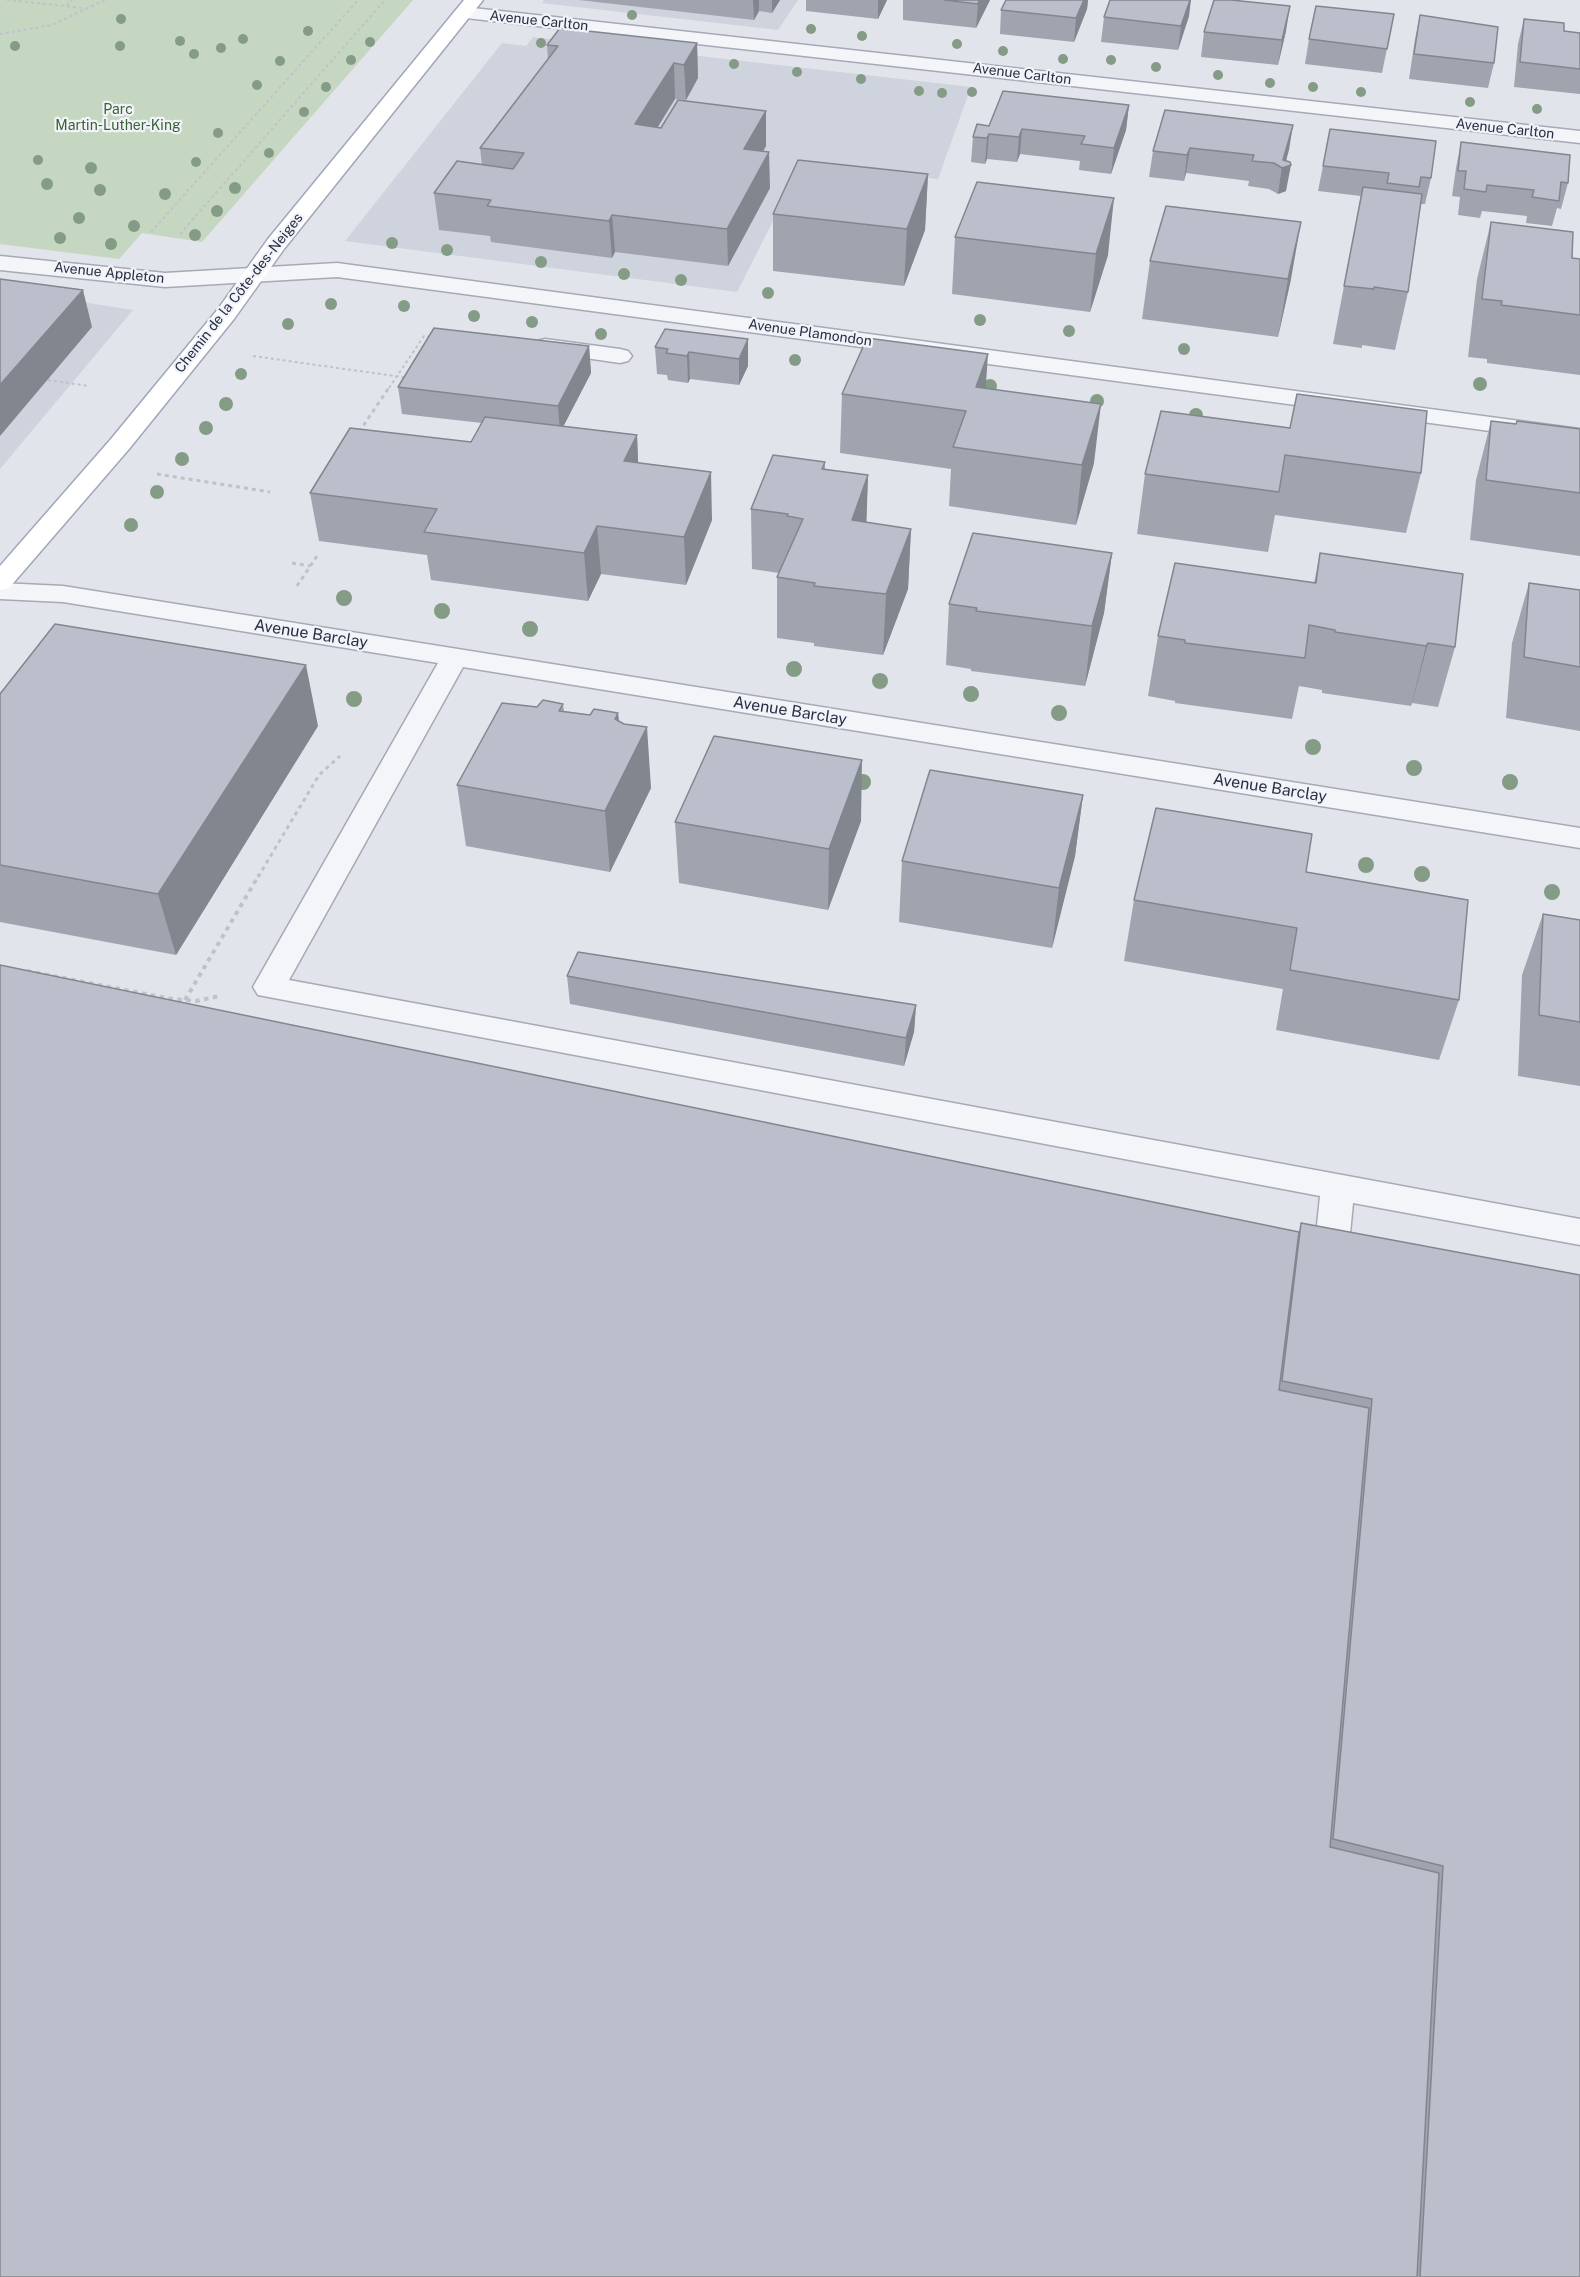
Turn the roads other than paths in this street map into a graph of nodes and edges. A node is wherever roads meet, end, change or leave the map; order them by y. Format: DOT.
graph roads {
  1 [pos="469,6"];
  2 [pos="1580,137"];
  3 [pos="0,262"];
  4 [pos="254,274"];
  5 [pos="521,343"];
  6 [pos="620,356"];
  7 [pos="1580,436"];
  8 [pos="0,582"];
  9 [pos="0,591"];
  10 [pos="455,657"];
  11 [pos="1580,838"];
  12 [pos="1338,1186"];
  13 [pos="1580,1232"];
  14 [pos="1326,1305"];
  1 -- 2 [label="street, Avenue Carlton"];
  1 -- 4 [label="main road, Chemin de la Côte-des-Neiges"];
  3 -- 4 [label="street, Avenue Appleton"];
  4 -- 7 [label="street, Avenue Plamondon"];
  4 -- 8 [label="main road, Chemin de la Côte-des-Neiges"];
  5 -- 6 [label="street"];
  9 -- 10 [label="street, Avenue Barclay"];
  10 -- 11 [label="street, Avenue Barclay"];
  10 -- 12 [label="street"];
  12 -- 13 [label="street"];
  12 -- 14 [label="street"];
}
